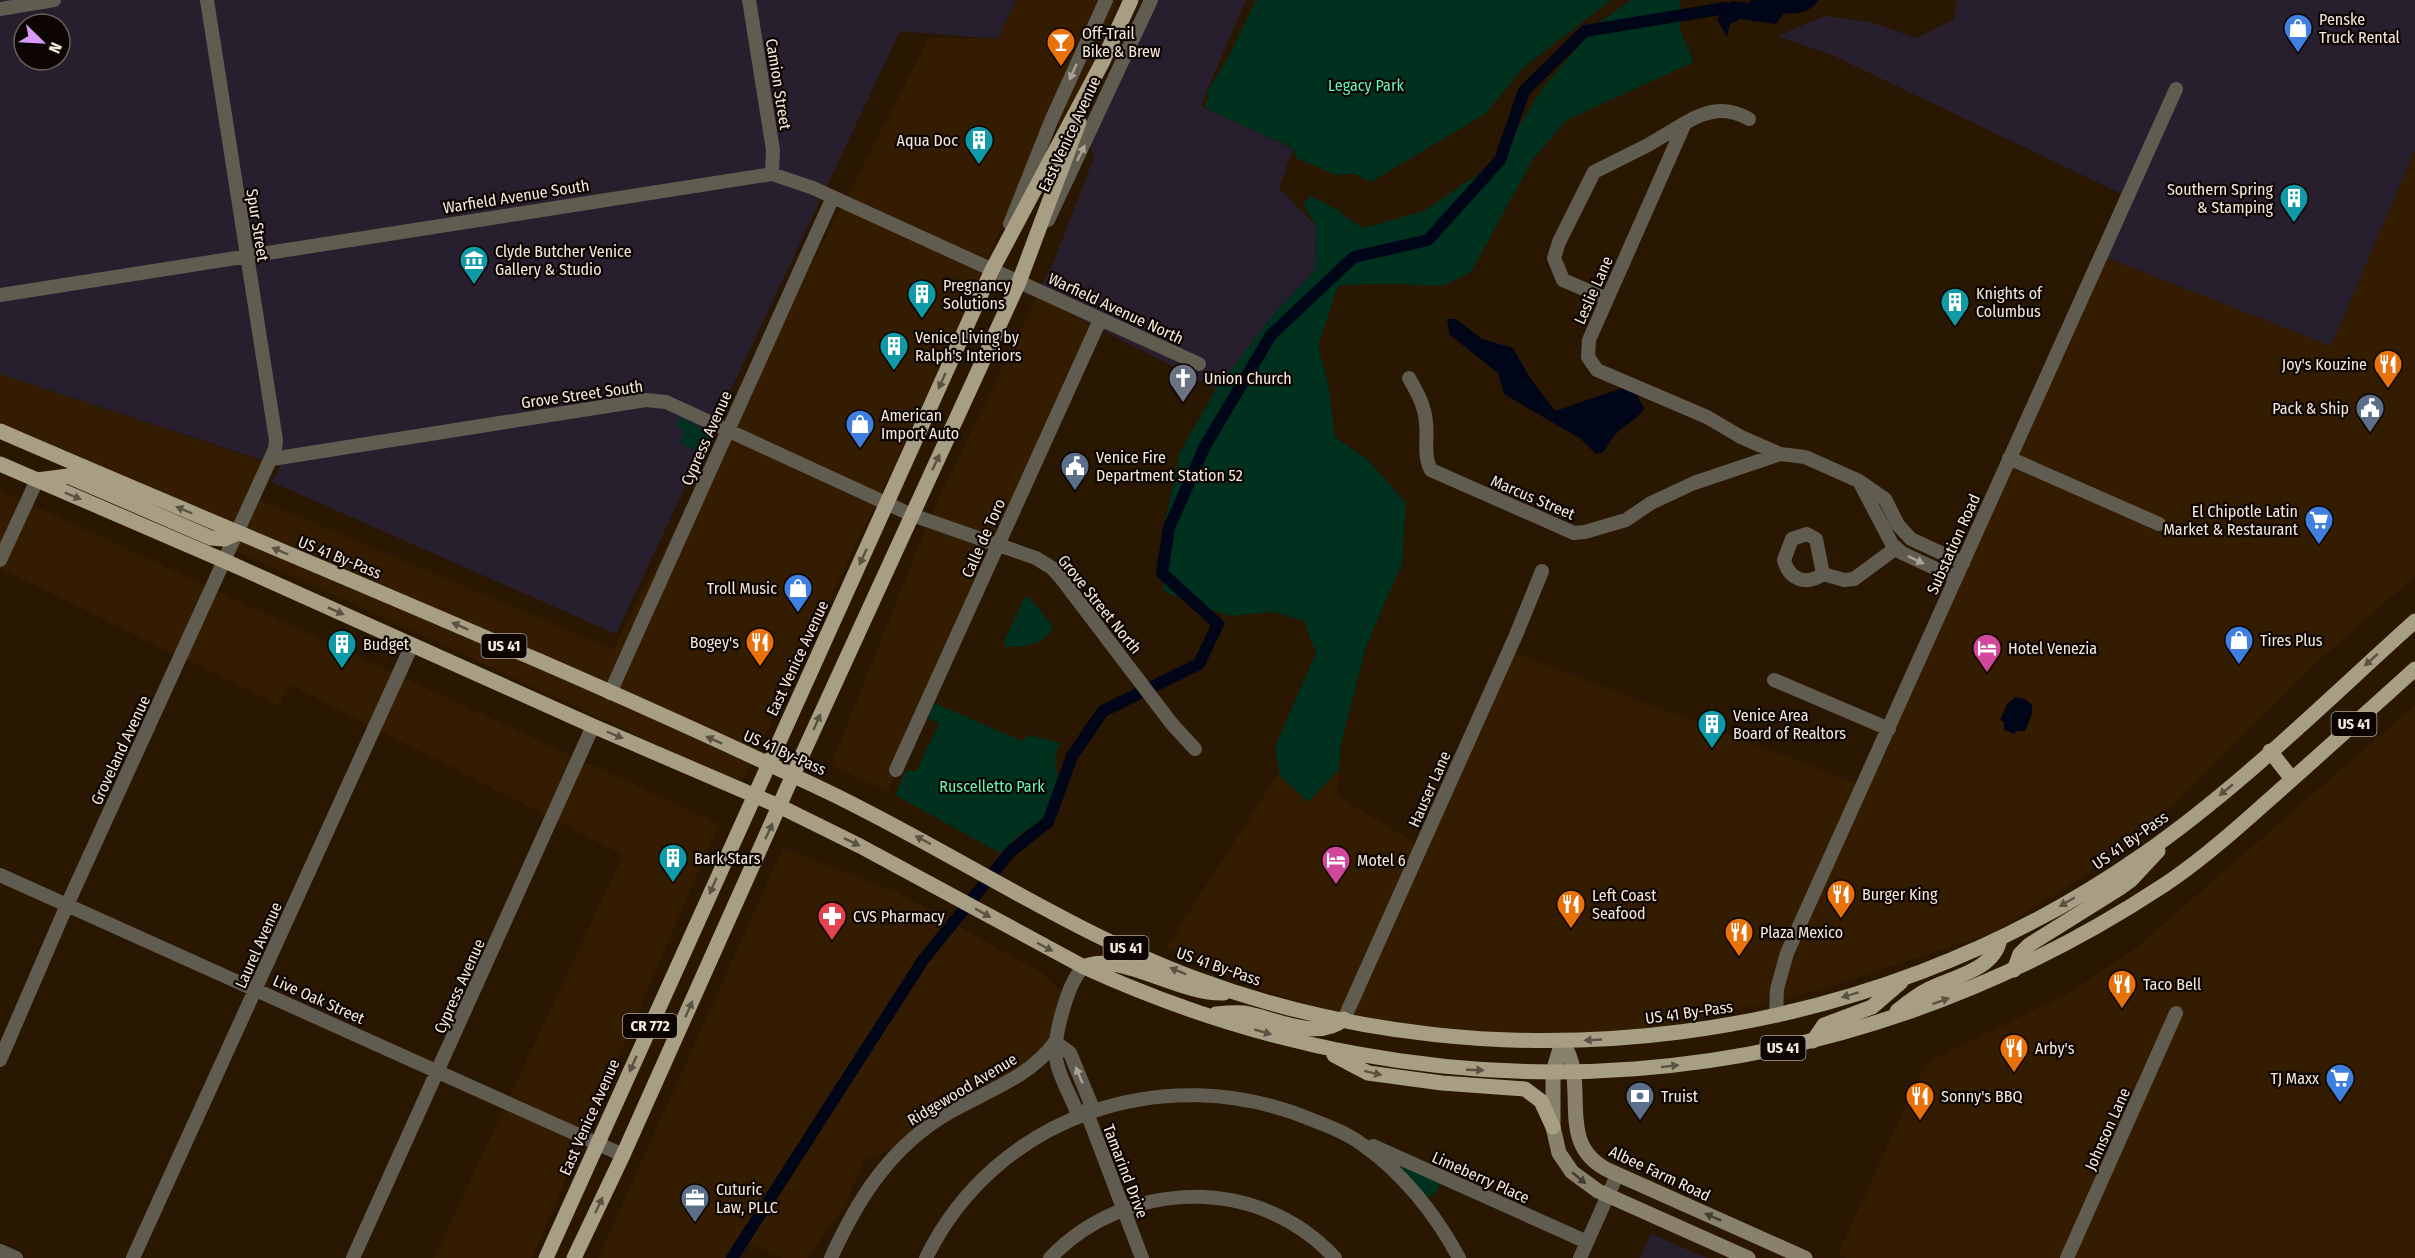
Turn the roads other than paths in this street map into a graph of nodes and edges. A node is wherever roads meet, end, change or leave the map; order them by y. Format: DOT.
graph roads {
  1 [pos="54,0"];
  2 [pos="207,0"];
  3 [pos="749,0"];
  4 [pos="1106,0"];
  5 [pos="1131,0"];
  6 [pos="1151,0"];
  7 [pos="0,9"];
  8 [pos="1101,63"];
  9 [pos="2176,89"];
  10 [pos="1749,119"];
  11 [pos="1685,123"];
  12 [pos="772,174"];
  13 [pos="833,197"];
  14 [pos="247,256"];
  15 [pos="992,270"];
  16 [pos="1019,282"];
  17 [pos="0,295"];
  18 [pos="1607,299"];
  19 [pos="1100,320"];
  20 [pos="1199,364"];
  21 [pos="1409,378"];
  22 [pos="728,430"];
  23 [pos="0,432"];
  24 [pos="1780,454"];
  25 [pos="272,457"];
  26 [pos="2009,458"];
  27 [pos="0,464"];
  28 [pos="37,480"];
  29 [pos="1858,482"];
  30 [pos="887,504"];
  31 [pos="912,515"];
  32 [pos="2158,524"];
  33 [pos="238,533"];
  34 [pos="998,546"];
  35 [pos="1896,548"];
  36 [pos="0,560"];
  37 [pos="225,561"];
  38 [pos="1963,563"];
  39 [pos="1542,571"];
  40 [pos="1823,574"];
  41 [pos="1956,578"];
  42 [pos="2415,621"];
  43 [pos="412,645"];
  44 [pos="2415,669"];
  45 [pos="1774,680"];
  46 [pos="610,693"];
  47 [pos="593,726"];
  48 [pos="1889,729"];
  49 [pos="1195,749"];
  50 [pos="2270,751"];
  51 [pos="768,764"];
  52 [pos="896,770"];
  53 [pos="793,776"];
  54 [pos="2292,779"];
  55 [pos="754,795"];
  56 [pos="781,807"];
  57 [pos="2178,829"];
  58 [pos="0,875"];
  59 [pos="67,905"];
  60 [pos="2000,939"];
  61 [pos="1084,967"];
  62 [pos="2014,970"];
  63 [pos="1908,976"];
  64 [pos="256,989"];
  65 [pos="1233,991"];
  66 [pos="2176,1013"];
  67 [pos="1207,1015"];
  68 [pos="1776,1016"];
  69 [pos="1344,1019"];
  70 [pos="1879,1022"];
  71 [pos="1813,1041"];
  72 [pos="1055,1042"];
  73 [pos="1562,1042"];
  74 [pos="1321,1047"];
  75 [pos="0,1060"];
  76 [pos="438,1071"];
  77 [pos="1574,1071"];
  78 [pos="1553,1072"];
  79 [pos="1086,1113"];
  80 [pos="1553,1127"];
  81 [pos="1346,1134"];
  82 [pos="598,1143"];
  83 [pos="623,1155"];
  84 [pos="1617,1174"];
  85 [pos="1608,1196"];
  86 [pos="1123,1208"];
  87 [pos="1744,1231"];
  88 [pos="1587,1242"];
  89 [pos="0,1251"];
  90 [pos="1741,1255"];
  91 [pos="16,1258"];
  92 [pos="133,1258"];
  93 [pos="353,1258"];
  94 [pos="546,1258"];
  95 [pos="574,1258"];
  96 [pos="831,1258"];
  97 [pos="926,1258"];
  98 [pos="1050,1258"];
  99 [pos="1142,1258"];
  100 [pos="1335,1258"];
  101 [pos="1460,1258"];
  102 [pos="1580,1258"];
  103 [pos="1805,1258"];
  104 [pos="2067,1258"];
  1 -- 7 [label="street"];
  2 -- 14 [label="street, Spur Street"];
  3 -- 12 [label="street, Camion Street"];
  4 -- 15 [label="street, East Venice Avenue, one-way"];
  5 -- 8 [label="main road, East Venice Avenue"];
  16 -- 6 [label="street, East Venice Avenue, one-way"];
  8 -- 15 [label="main road, East Venice Avenue"];
  8 -- 16 [label="main road, East Venice Avenue"];
  9 -- 26 [label="street, Substation Road"];
  10 -- 11 [label="street"];
  11 -- 18 [label="street, Leslie Lane"];
  11 -- 18 [label="street"];
  12 -- 13 [label="street, Warfield Avenue South"];
  12 -- 14 [label="street, Warfield Avenue South"];
  13 -- 15 [label="street, Warfield Avenue South"];
  13 -- 22 [label="street, Cypress Avenue"];
  14 -- 17 [label="street, Warfield Avenue South"];
  14 -- 25 [label="street, Spur Street"];
  15 -- 16 [label="street, Warfield Avenue South"];
  15 -- 30 [label="main road, East Venice Avenue, one-way"];
  16 -- 19 [label="street, Warfield Avenue North"];
  31 -- 16 [label="main road, East Venice Avenue, one-way"];
  18 -- 24 [label="street, Leslie Lane"];
  19 -- 20 [label="street, Warfield Avenue North"];
  19 -- 34 [label="street, Calle de Toro"];
  21 -- 24 [label="street, Marcus Street"];
  22 -- 25 [label="street, Grove Street South"];
  22 -- 30 [label="street, Grove Street South"];
  22 -- 46 [label="street, Cypress Avenue"];
  33 -- 23 [label="main road, US 41 By-Pass / US 41, one-way"];
  24 -- 29 [label="street, Leslie Lane"];
  25 -- 33 [label="street, Groveland Avenue"];
  26 -- 32 [label="street"];
  26 -- 38 [label="street, Substation Road"];
  27 -- 28 [label="main road, US 41"];
  28 -- 33 [label="main road"];
  28 -- 36 [label="street"];
  28 -- 37 [label="main road, US 41, one-way"];
  29 -- 35 [label="street"];
  29 -- 38 [label="street, Leslie Lane"];
  30 -- 31 [label="street, Grove Street South"];
  30 -- 51 [label="main road, East Venice Avenue, one-way"];
  31 -- 34 [label="street, Grove Street North"];
  53 -- 31 [label="main road, East Venice Avenue, one-way"];
  33 -- 37 [label="street, Groveland Avenue"];
  46 -- 33 [label="main road, US 41 By-Pass / US 41, one-way"];
  34 -- 49 [label="street, Grove Street North"];
  34 -- 52 [label="street, Calle de Toro"];
  35 -- 40 [label="street"];
  35 -- 41 [label="street, one-way"];
  37 -- 43 [label="main road, US 41, one-way"];
  37 -- 59 [label="street, Groveland Avenue"];
  38 -- 41 [label="street, Substation Road"];
  39 -- 69 [label="street, Hauser Lane"];
  41 -- 48 [label="street, Substation Road"];
  42 -- 50 [label="main road, US 41 By-Pass / US 41, one-way"];
  43 -- 47 [label="main road, US 41"];
  43 -- 64 [label="street, Laurel Avenue"];
  44 -- 54 [label="main road, US 41"];
  45 -- 48 [label="street"];
  51 -- 46 [label="main road, US 41 By-Pass / US 41, one-way"];
  47 -- 55 [label="main road, US 41, one-way"];
  47 -- 76 [label="street, Cypress Avenue"];
  48 -- 68 [label="street, Substation Road"];
  50 -- 54 [label="main road"];
  50 -- 57 [label="main road, US 41 By-Pass / US 41, one-way"];
  51 -- 53 [label="main road, US 41 By-Pass / US 41"];
  51 -- 55 [label="main road, East Venice Avenue / CR 772"];
  53 -- 56 [label="main road, East Venice Avenue / CR 772"];
  65 -- 53 [label="main road, US 41 By-Pass / US 41, one-way"];
  54 -- 62 [label="main road, US 41"];
  55 -- 56 [label="main road, US 41"];
  55 -- 82 [label="main road, East Venice Avenue / CR 772, one-way"];
  56 -- 61 [label="main road, US 41, one-way"];
  83 -- 56 [label="main road, East Venice Avenue / CR 772, one-way"];
  57 -- 60 [label="main road, US 41 By-Pass / US 41, one-way"];
  57 -- 62 [label="main road"];
  58 -- 59 [label="street, Live Oak Street"];
  59 -- 64 [label="street, Live Oak Street"];
  59 -- 75 [label="street, Groveland Avenue"];
  60 -- 63 [label="main road, US 41 By-Pass / US 41"];
  60 -- 70 [label="main road"];
  61 -- 65 [label="main road"];
  61 -- 67 [label="main road, US 41"];
  61 -- 72 [label="street, Tamarind Drive"];
  70 -- 62 [label="main road, US 41, one-way"];
  63 -- 68 [label="main road, US 41 By-Pass / US 41, one-way"];
  63 -- 71 [label="main road"];
  64 -- 76 [label="street, Live Oak Street"];
  64 -- 92 [label="street, Laurel Avenue"];
  65 -- 69 [label="main road, US 41 By-Pass / US 41"];
  66 -- 104 [label="street, Johnson Lane"];
  67 -- 69 [label="main road"];
  67 -- 74 [label="main road, US 41, one-way"];
  68 -- 73 [label="main road, US 41 By-Pass / US 41, one-way"];
  69 -- 73 [label="main road, US 41 By-Pass / US 41"];
  70 -- 71 [label="main road, US 41"];
  77 -- 71 [label="main road, US 41, one-way"];
  72 -- 79 [label="street, Tamarind Drive"];
  72 -- 96 [label="street, Ridgewood Avenue"];
  73 -- 77 [label="main road, Albee Farm Road"];
  73 -- 78 [label="main road"];
  74 -- 78 [label="main road, US 41, one-way"];
  74 -- 80 [label="main road, one-way"];
  76 -- 82 [label="street, Live Oak Street"];
  76 -- 93 [label="street, Cypress Avenue"];
  77 -- 78 [label="main road, US 41"];
  77 -- 84 [label="main road, Albee Farm Road"];
  78 -- 80 [label="main road"];
  79 -- 81 [label="street"];
  79 -- 86 [label="street, Tamarind Drive"];
  79 -- 97 [label="street"];
  80 -- 85 [label="main road, one-way"];
  81 -- 88 [label="street, Limeberry Place"];
  81 -- 101 [label="street"];
  82 -- 83 [label="street, Live Oak Street"];
  82 -- 94 [label="main road, East Venice Avenue / CR 772"];
  95 -- 83 [label="main road, East Venice Avenue / CR 772, one-way"];
  84 -- 85 [label="street"];
  87 -- 84 [label="main road, Albee Farm Road, one-way"];
  85 -- 88 [label="street"];
  85 -- 90 [label="main road"];
  86 -- 98 [label="street"];
  86 -- 99 [label="street, Tamarind Drive"];
  86 -- 100 [label="street"];
  87 -- 90 [label="main road"];
  87 -- 103 [label="main road, Albee Farm Road"];
  88 -- 102 [label="street"];
  89 -- 91 [label="street"];
}
